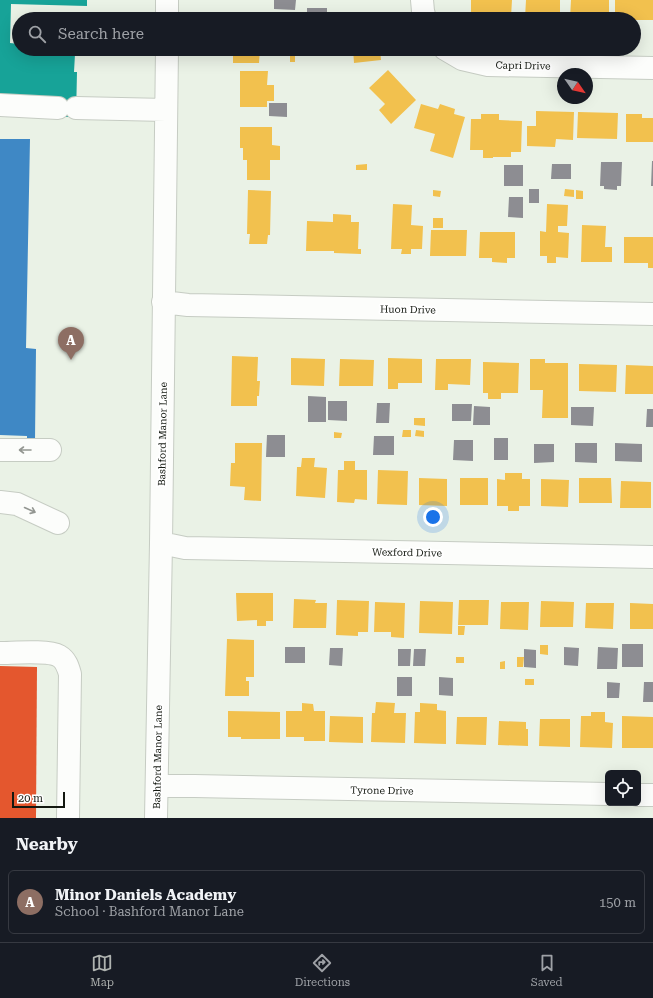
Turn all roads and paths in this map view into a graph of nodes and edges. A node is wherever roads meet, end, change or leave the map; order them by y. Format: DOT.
graph roads {
  1 [pos="167,0"];
  2 [pos="422,0"];
  3 [pos="167,12"];
  4 [pos="423,12"];
  5 [pos="167,56"];
  6 [pos="456,56"];
  7 [pos="653,68"];
  8 [pos="0,105"];
  9 [pos="166,110"];
  10 [pos="163,302"];
  11 [pos="653,314"];
  12 [pos="0,450"];
  13 [pos="50,450"];
  14 [pos="0,502"];
  15 [pos="58,523"];
  16 [pos="161,543"];
  17 [pos="653,557"];
  18 [pos="0,653"];
  19 [pos="157,786"];
  20 [pos="605,794"];
  21 [pos="641,795"];
  22 [pos="653,795"];
  23 [pos="68,818"];
  24 [pos="156,818"];
  1 -- 3 [label="street"];
  2 -- 4 [label="street"];
  5 -- 9 [label="street, Bashford Manor Lane"];
  6 -- 7 [label="street, Capri Drive"];
  8 -- 9 [label="street"];
  9 -- 10 [label="street, Bashford Manor Lane"];
  10 -- 11 [label="street, Huon Drive"];
  10 -- 16 [label="street, Bashford Manor Lane"];
  13 -- 12 [label="street, one-way"];
  14 -- 15 [label="street, one-way"];
  16 -- 17 [label="street, Wexford Drive"];
  16 -- 19 [label="street, Bashford Manor Lane"];
  18 -- 23 [label="street"];
  19 -- 20 [label="street, Tyrone Drive"];
  19 -- 24 [label="street, Bashford Manor Lane"];
  21 -- 22 [label="street"];
}
